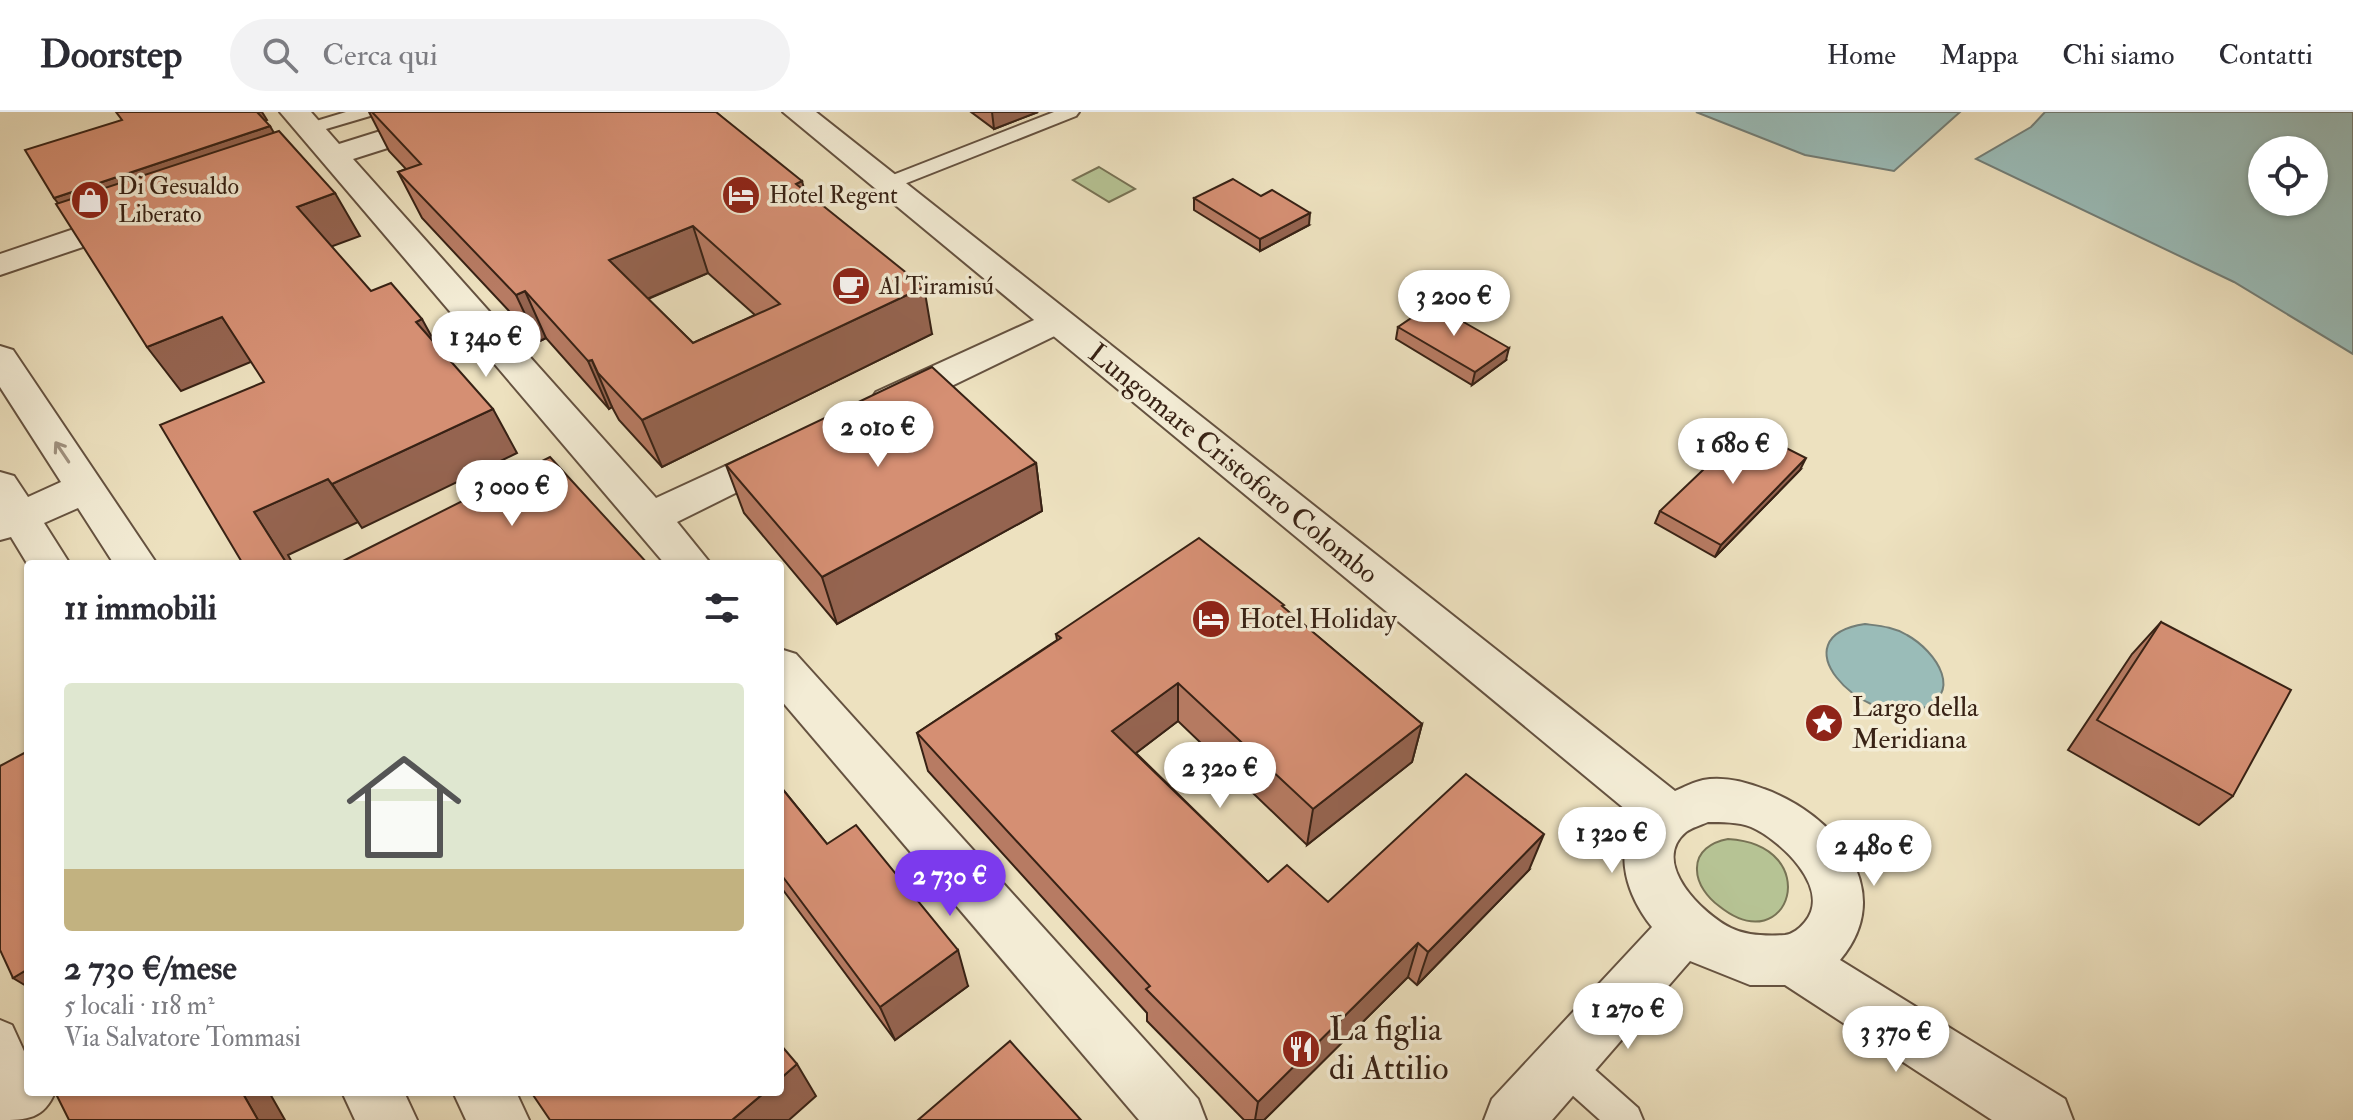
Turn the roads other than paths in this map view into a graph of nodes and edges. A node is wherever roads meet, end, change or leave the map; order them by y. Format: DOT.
graph roads {
  1 [pos="364,112"];
  2 [pos="472,112"];
  3 [pos="798,112"];
  4 [pos="1070,112"];
  5 [pos="313,142"];
  6 [pos="887,184"];
  7 [pos="160,210"];
  8 [pos="0,265"];
  9 [pos="1056,321"];
  10 [pos="0,358"];
  11 [pos="853,419"];
  12 [pos="811,440"];
  13 [pos="86,488"];
  14 [pos="7,509"];
  15 [pos="650,518"];
  16 [pos="46,560"];
  17 [pos="133,560"];
  18 [pos="687,560"];
  19 [pos="784,672"];
  20 [pos="1669,816"];
  21 [pos="1685,929"];
  22 [pos="1791,959"];
  23 [pos="0,1036"];
  24 [pos="1563,1064"];
  25 [pos="17,1094"];
  26 [pos="373,1096"];
  27 [pos="485,1096"];
  28 [pos="388,1120"];
  29 [pos="500,1120"];
  30 [pos="1177,1120"];
  31 [pos="1513,1120"];
  32 [pos="1626,1120"];
  33 [pos="2044,1120"];
  1 -- 5 [label="lane"];
  2 -- 5 [label="street"];
  3 -- 6 [label="street, Lungomare Cristoforo Colombo"];
  4 -- 6 [label="lane"];
  5 -- 15 [label="street"];
  6 -- 9 [label="street, Lungomare Cristoforo Colombo"];
  7 -- 8 [label="street"];
  9 -- 11 [label="street"];
  9 -- 20 [label="street, Lungomare Cristoforo Colombo"];
  13 -- 10 [label="street, one-way"];
  12 -- 15 [label="street"];
  13 -- 14 [label="street"];
  13 -- 17 [label="street"];
  14 -- 16 [label="street"];
  15 -- 18 [label="street"];
  19 -- 30 [label="street"];
  20 -- 21 [label="street"];
  20 -- 22 [label="street"];
  21 -- 22 [label="street"];
  21 -- 24 [label="street"];
  22 -- 33 [label="street"];
  23 -- 25 [label="lane"];
  24 -- 31 [label="street"];
  24 -- 32 [label="lane"];
  26 -- 28 [label="street"];
  27 -- 29 [label="street"];
}
